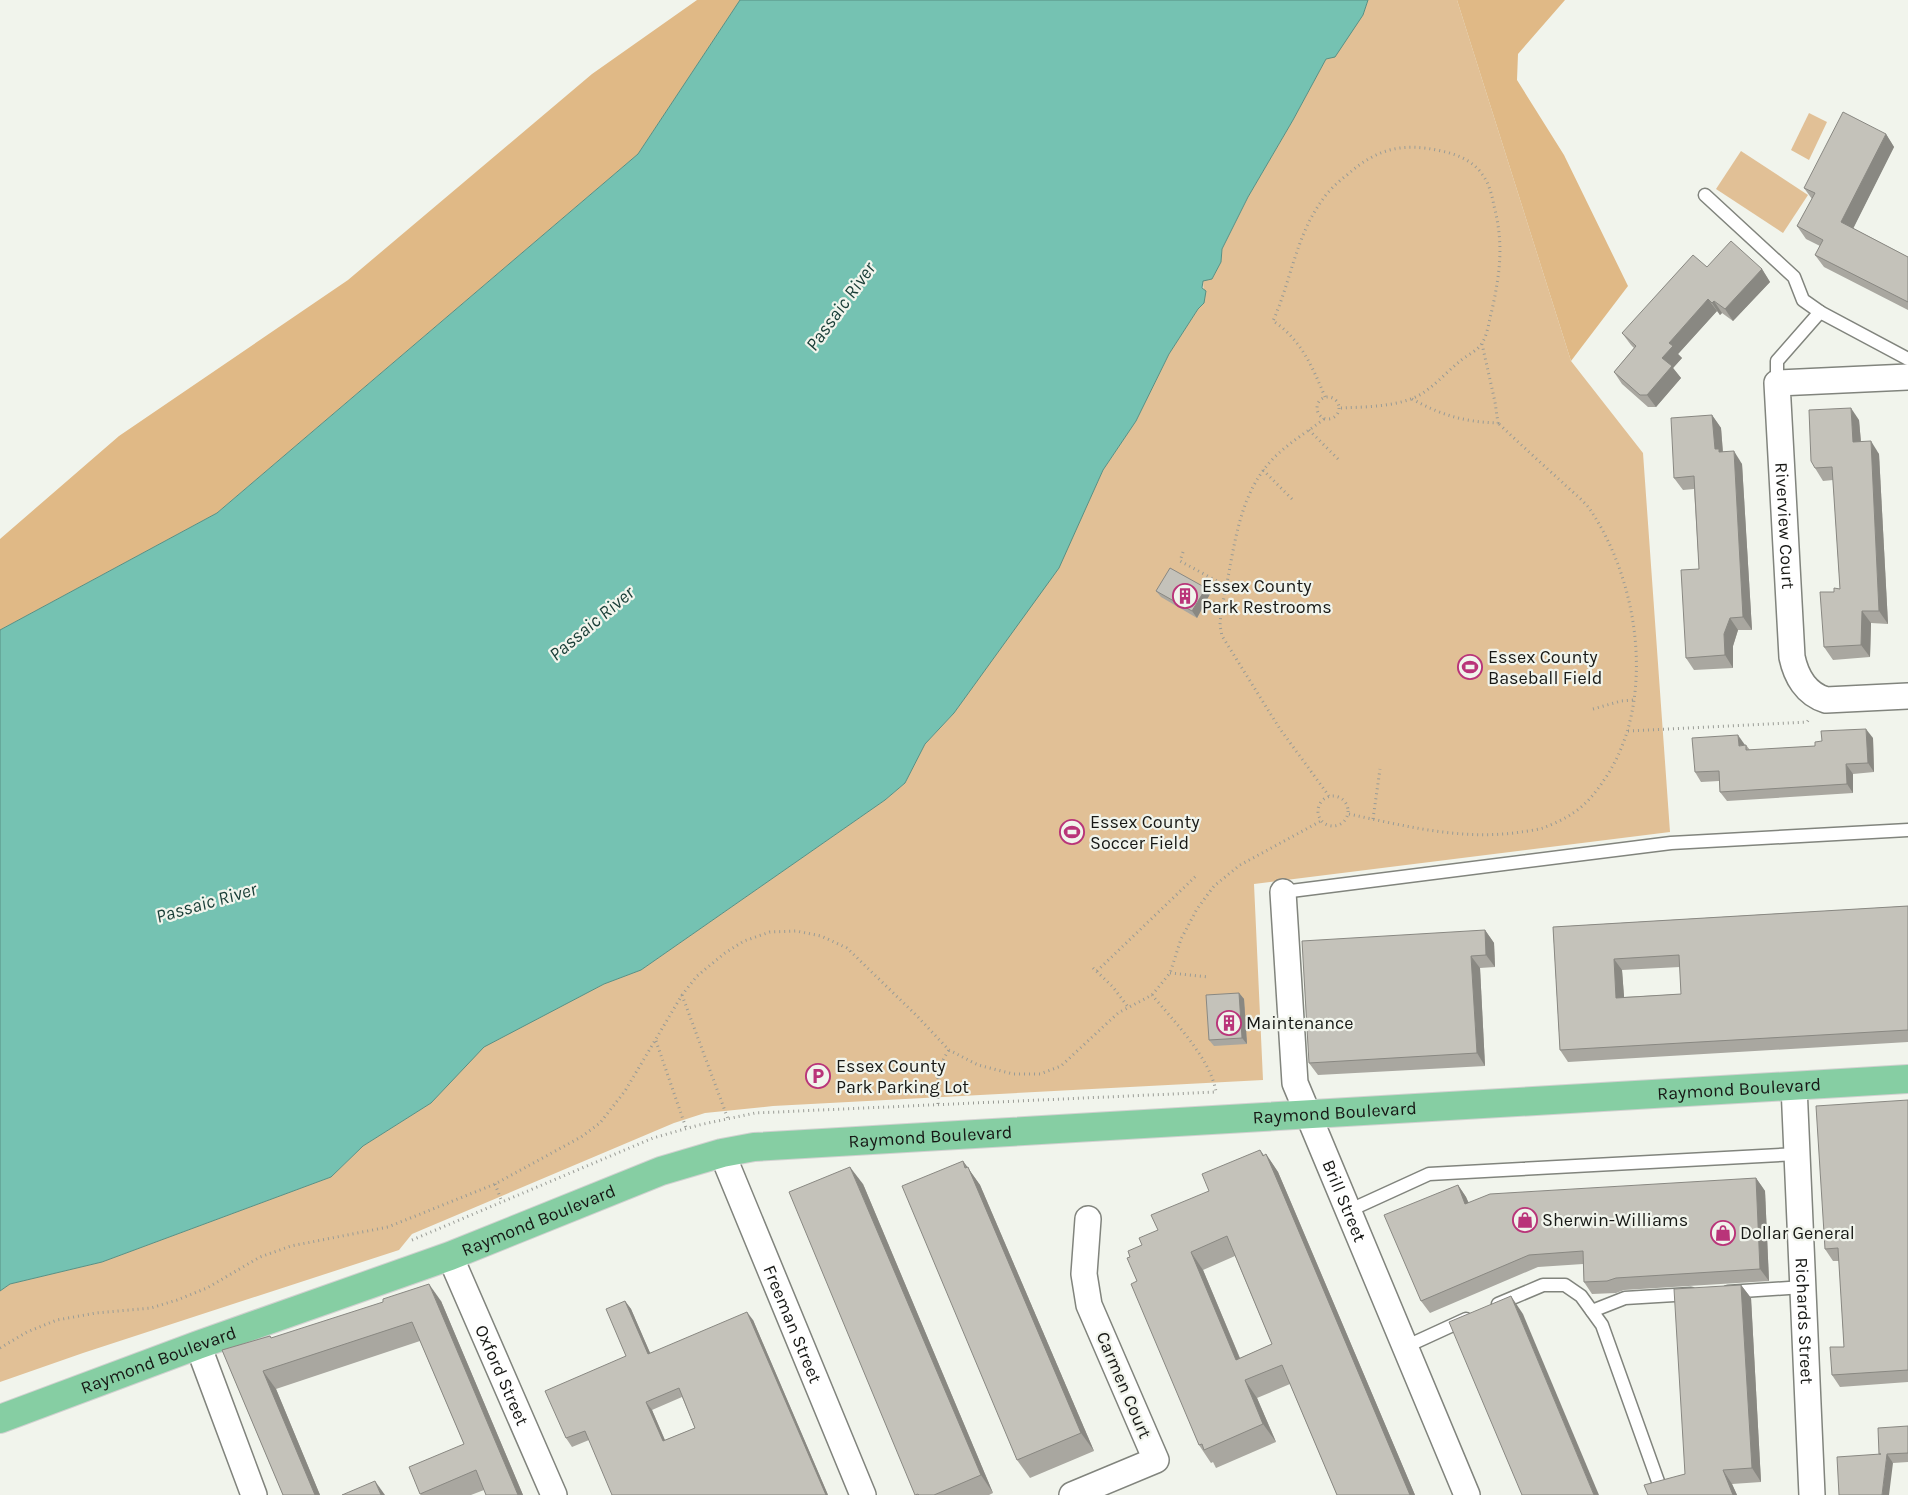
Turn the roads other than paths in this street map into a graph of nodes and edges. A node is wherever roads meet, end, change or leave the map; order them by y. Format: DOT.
graph roads {
  1 [pos="1705,195"];
  2 [pos="1820,312"];
  3 [pos="1908,358"];
  4 [pos="1908,377"];
  5 [pos="1778,383"];
  6 [pos="1908,696"];
  7 [pos="1908,830"];
  8 [pos="1283,892"];
  9 [pos="1908,1079"];
  10 [pos="1794,1086"];
  11 [pos="1309,1115"];
  12 [pos="722,1153"];
  13 [pos="1797,1154"];
  14 [pos="1348,1212"];
  15 [pos="1088,1219"];
  16 [pos="450,1256"];
  17 [pos="1803,1288"];
  18 [pos="1719,1292"];
  19 [pos="1700,1293"];
  20 [pos="1592,1311"];
  21 [pos="198,1345"];
  22 [pos="1405,1347"];
  23 [pos="0,1419"];
  24 [pos="1660,1487"];
  25 [pos="254,1495"];
  26 [pos="554,1495"];
  27 [pos="863,1495"];
  28 [pos="1072,1495"];
  29 [pos="1467,1495"];
  30 [pos="1812,1495"];
  1 -- 2 [label="lane"];
  2 -- 3 [label="lane"];
  2 -- 5 [label="lane"];
  4 -- 5 [label="street"];
  5 -- 6 [label="street, Riverview Court"];
  7 -- 8 [label="lane"];
  8 -- 11 [label="street, Brill Street"];
  9 -- 10 [label="main road, Raymond Boulevard"];
  10 -- 11 [label="main road, Raymond Boulevard"];
  10 -- 13 [label="street, Richards Street"];
  11 -- 12 [label="main road, Raymond Boulevard"];
  11 -- 14 [label="street, Brill Street"];
  12 -- 16 [label="main road, Raymond Boulevard"];
  12 -- 27 [label="street, Freeman Street"];
  13 -- 14 [label="lane"];
  13 -- 17 [label="street, Richards Street"];
  14 -- 22 [label="street, Brill Street"];
  15 -- 28 [label="street, Carmen Court"];
  16 -- 21 [label="main road, Raymond Boulevard"];
  16 -- 26 [label="street, Oxford Street"];
  17 -- 18 [label="lane"];
  17 -- 30 [label="street, Richards Street"];
  19 -- 20 [label="lane"];
  20 -- 22 [label="lane"];
  20 -- 24 [label="lane"];
  21 -- 23 [label="main road, Raymond Boulevard"];
  21 -- 25 [label="street"];
  22 -- 29 [label="street, Brill Street"];
}
